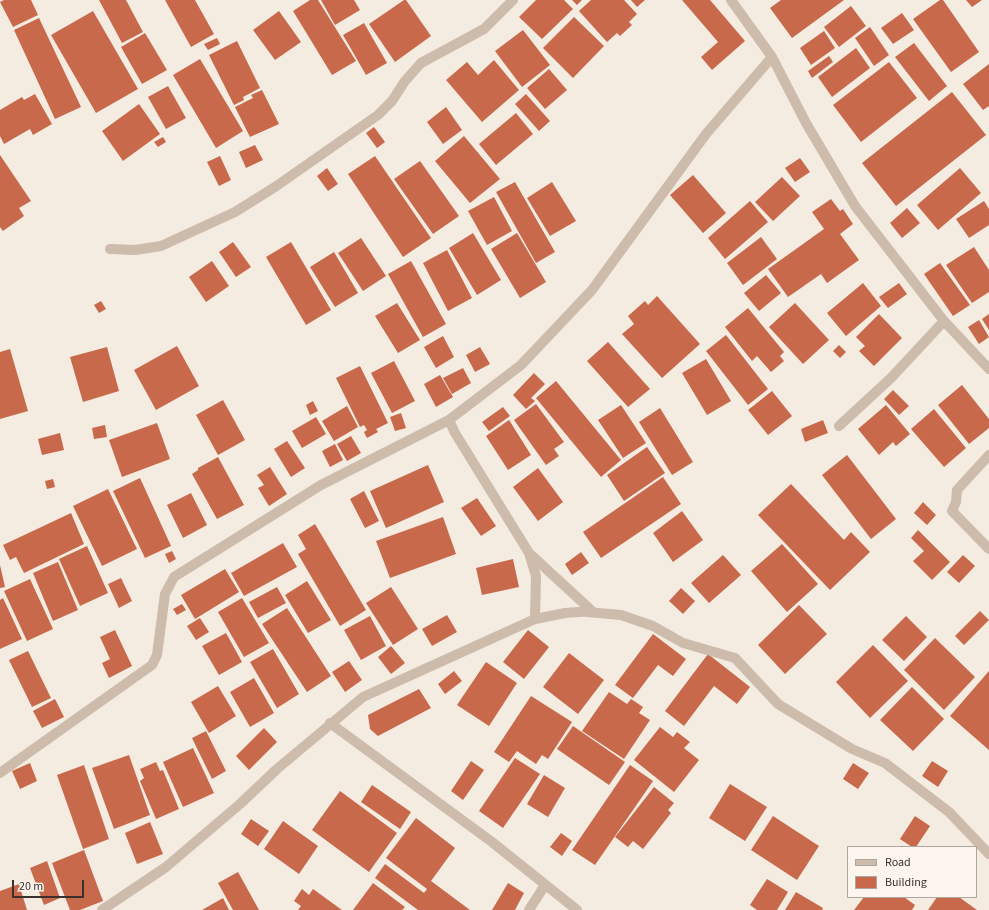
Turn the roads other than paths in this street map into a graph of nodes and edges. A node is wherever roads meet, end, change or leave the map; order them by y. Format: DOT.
graph roads {
  1 [pos="513,0"];
  2 [pos="731,0"];
  3 [pos="772,57"];
  4 [pos="110,249"];
  5 [pos="944,321"];
  6 [pos="989,369"];
  7 [pos="449,420"];
  8 [pos="839,426"];
  9 [pos="989,455"];
  10 [pos="989,549"];
  11 [pos="529,553"];
  12 [pos="592,611"];
  13 [pos="535,619"];
  14 [pos="330,723"];
  15 [pos="0,773"];
  16 [pos="989,854"];
  17 [pos="545,885"];
  18 [pos="102,910"];
  19 [pos="529,910"];
  20 [pos="577,910"];
  1 -- 4 [label="street"];
  2 -- 3 [label="street"];
  3 -- 5 [label="street"];
  3 -- 7 [label="street"];
  5 -- 6 [label="street"];
  5 -- 8 [label="street"];
  7 -- 11 [label="street"];
  7 -- 15 [label="street"];
  9 -- 10 [label="street"];
  11 -- 12 [label="street"];
  11 -- 13 [label="street"];
  12 -- 13 [label="street"];
  12 -- 16 [label="street"];
  13 -- 14 [label="street"];
  14 -- 17 [label="street"];
  14 -- 18 [label="street"];
  17 -- 19 [label="street"];
  17 -- 20 [label="street"];
}
